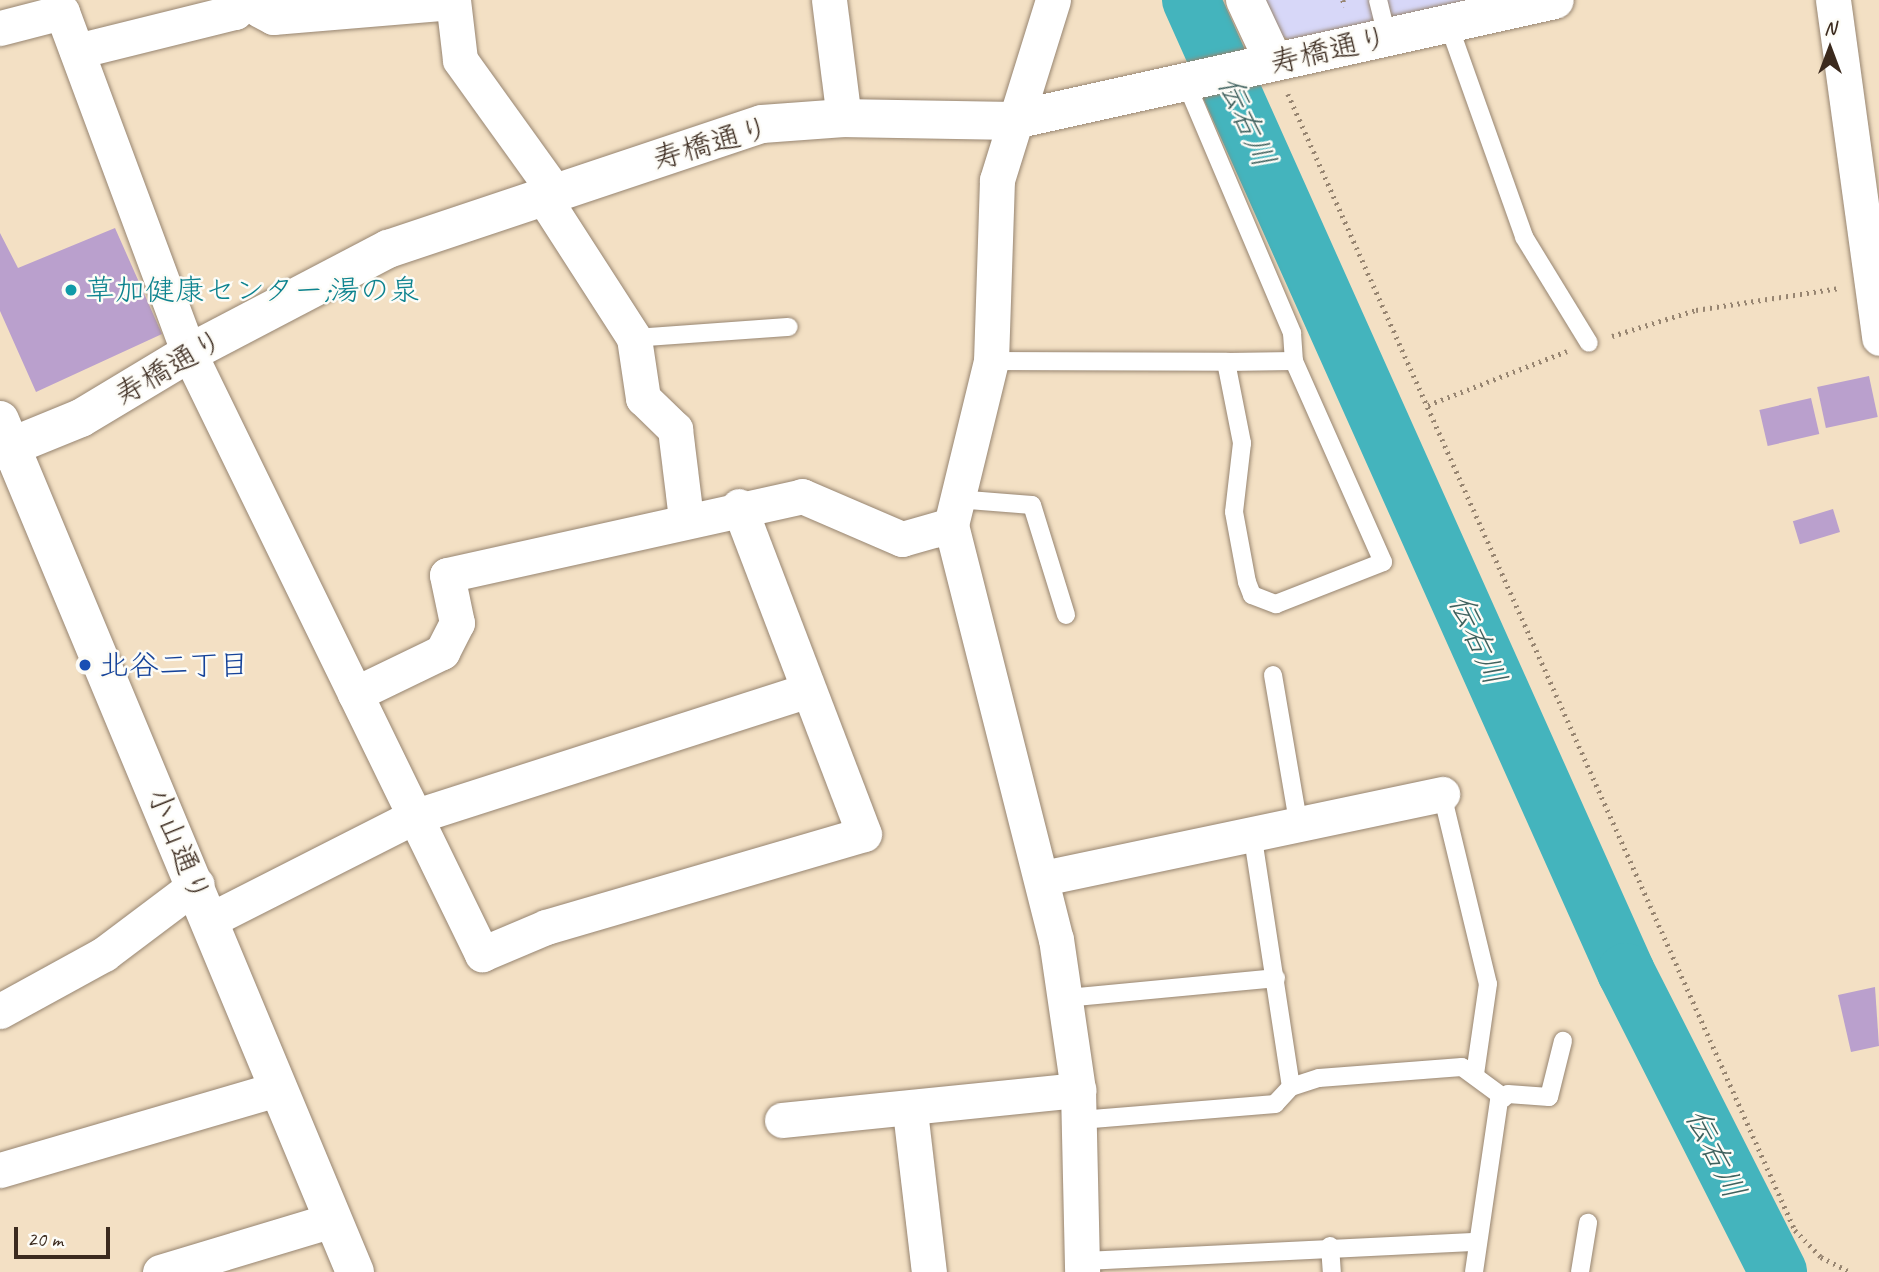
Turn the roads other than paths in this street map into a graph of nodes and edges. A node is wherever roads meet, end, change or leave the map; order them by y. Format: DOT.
graph roads {
  1 [pos="232,0"];
  2 [pos="257,0"];
  3 [pos="830,0"];
  4 [pos="1053,0"];
  5 [pos="1245,0"];
  6 [pos="1378,0"];
  7 [pos="1555,0"];
  8 [pos="1833,0"];
  9 [pos="453,1"];
  10 [pos="1447,23"];
  11 [pos="0,28"];
  12 [pos="1387,37"];
  13 [pos="77,51"];
  14 [pos="1264,64"];
  15 [pos="1191,82"];
  16 [pos="844,118"];
  17 [pos="1010,121"];
  18 [pos="548,193"];
  19 [pos="789,327"];
  20 [pos="634,338"];
  21 [pos="1879,338"];
  22 [pos="1589,343"];
  23 [pos="189,353"];
  24 [pos="992,361"];
  25 [pos="1294,361"];
  26 [pos="1226,362"];
  27 [pos="4,439"];
  28 [pos="739,506"];
  29 [pos="954,512"];
  30 [pos="686,519"];
  31 [pos="1066,615"];
  32 [pos="1273,676"];
  33 [pos="806,691"];
  34 [pos="355,694"];
  35 [pos="1442,794"];
  36 [pos="413,817"];
  37 [pos="1298,821"];
  38 [pos="1252,832"];
  39 [pos="1043,878"];
  40 [pos="197,884"];
  41 [pos="210,920"];
  42 [pos="1276,978"];
  43 [pos="1066,998"];
  44 [pos="0,1011"];
  45 [pos="1563,1041"];
  46 [pos="1475,1074"];
  47 [pos="1292,1087"];
  48 [pos="277,1089"];
  49 [pos="1504,1098"];
  50 [pos="1079,1105"];
  51 [pos="910,1111"];
  52 [pos="782,1120"];
  53 [pos="0,1170"];
  54 [pos="332,1220"];
  55 [pos="1588,1223"];
  56 [pos="1478,1242"];
  57 [pos="1330,1246"];
  58 [pos="1084,1266"];
  59 [pos="160,1272"];
  60 [pos="355,1272"];
  61 [pos="929,1272"];
  62 [pos="1332,1272"];
  63 [pos="1474,1272"];
  64 [pos="1580,1272"];
  1 -- 13 [label="street"];
  2 -- 9 [label="street"];
  3 -- 16 [label="street"];
  4 -- 17 [label="street"];
  5 -- 14 [label="street"];
  6 -- 12 [label="lane"];
  7 -- 10 [label="street, 寿橋通り"];
  8 -- 21 [label="street"];
  9 -- 18 [label="street"];
  10 -- 12 [label="street, 寿橋通り"];
  10 -- 22 [label="lane"];
  11 -- 13 [label="street"];
  12 -- 14 [label="street, 寿橋通り"];
  13 -- 23 [label="street"];
  14 -- 15 [label="street, 寿橋通り"];
  15 -- 17 [label="street, 寿橋通り"];
  15 -- 25 [label="lane"];
  16 -- 17 [label="street, 寿橋通り"];
  16 -- 18 [label="street, 寿橋通り"];
  17 -- 24 [label="street"];
  18 -- 20 [label="street"];
  18 -- 23 [label="street, 寿橋通り"];
  19 -- 20 [label="lane"];
  20 -- 30 [label="street"];
  23 -- 27 [label="street, 寿橋通り"];
  23 -- 34 [label="street"];
  24 -- 26 [label="lane"];
  24 -- 29 [label="street"];
  25 -- 26 [label="lane"];
  25 -- 26 [label="lane"];
  27 -- 40 [label="street, 小山通り"];
  28 -- 29 [label="street"];
  28 -- 30 [label="street"];
  28 -- 33 [label="street"];
  29 -- 31 [label="lane"];
  29 -- 39 [label="street"];
  30 -- 34 [label="street"];
  32 -- 37 [label="lane"];
  33 -- 36 [label="street"];
  33 -- 36 [label="street"];
  34 -- 36 [label="street"];
  35 -- 37 [label="street"];
  35 -- 46 [label="lane"];
  36 -- 41 [label="street"];
  37 -- 38 [label="street"];
  38 -- 39 [label="street"];
  38 -- 42 [label="lane"];
  39 -- 43 [label="street"];
  40 -- 41 [label="street, 小山通り"];
  40 -- 44 [label="street"];
  41 -- 48 [label="street, 小山通り"];
  42 -- 43 [label="lane"];
  42 -- 47 [label="lane"];
  43 -- 50 [label="street"];
  45 -- 49 [label="lane"];
  46 -- 47 [label="lane"];
  46 -- 49 [label="lane"];
  47 -- 50 [label="lane"];
  48 -- 53 [label="street"];
  48 -- 54 [label="street, 小山通り"];
  49 -- 56 [label="lane"];
  50 -- 51 [label="street"];
  50 -- 58 [label="street"];
  51 -- 52 [label="street"];
  51 -- 61 [label="street"];
  54 -- 59 [label="street"];
  54 -- 60 [label="street, 小山通り"];
  55 -- 64 [label="lane"];
  56 -- 57 [label="lane"];
  56 -- 63 [label="lane"];
  57 -- 58 [label="lane"];
  57 -- 62 [label="lane"];
}
